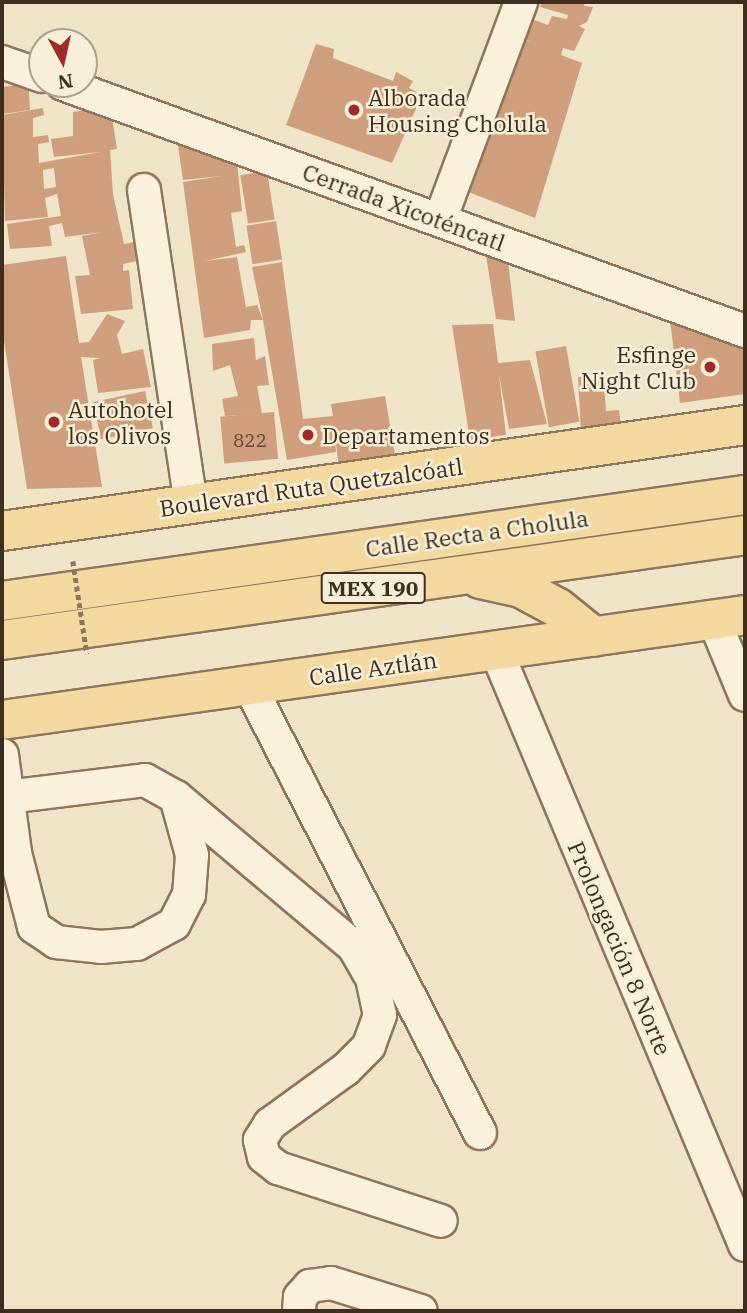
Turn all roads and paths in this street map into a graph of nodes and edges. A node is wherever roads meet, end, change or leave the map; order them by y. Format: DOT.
graph roads {
  1 [pos="521,2"];
  2 [pos="2,62"];
  3 [pos="28,71"];
  4 [pos="98,97"];
  5 [pos="144,190"];
  6 [pos="440,220"];
  7 [pos="745,331"];
  8 [pos="745,425"];
  9 [pos="745,495"];
  10 [pos="191,505"];
  11 [pos="2,531"];
  12 [pos="745,535"];
  13 [pos="73,561"];
  14 [pos="464,575"];
  15 [pos="2,601"];
  16 [pos="730,617"];
  17 [pos="594,636"];
  18 [pos="2,640"];
  19 [pos="496,650"];
  20 [pos="87,654"];
  21 [pos="249,685"];
  22 [pos="745,695"];
  23 [pos="2,720"];
  24 [pos="2,755"];
  25 [pos="7,797"];
  26 [pos="176,797"];
  27 [pos="480,1133"];
  28 [pos="442,1221"];
  29 [pos="745,1245"];
  30 [pos="299,1311"];
  31 [pos="421,1311"];
  1 -- 6 [label="street"];
  2 -- 3 [label="street"];
  4 -- 6 [label="street, Cerrada Xicoténcatl"];
  5 -- 10 [label="street"];
  6 -- 7 [label="street, Cerrada Xicoténcatl"];
  8 -- 10 [label="main road, Boulevard Ruta Quetzalcóatl"];
  9 -- 15 [label="main road, Calle Recta a Cholula / MEX 190"];
  10 -- 11 [label="main road, Boulevard Ruta Quetzalcóatl"];
  12 -- 14 [label="main road, MEX 190"];
  13 -- 20 [label="path, bridge"];
  14 -- 17 [label="main road"];
  14 -- 18 [label="main road, MEX 190"];
  16 -- 17 [label="main road, Calle Aztlán"];
  16 -- 22 [label="street"];
  17 -- 19 [label="main road, Calle Aztlán"];
  19 -- 21 [label="main road, Calle Aztlán"];
  19 -- 29 [label="street, Prolongación 8 Norte"];
  21 -- 23 [label="main road, Calle Aztlán"];
  21 -- 27 [label="street"];
  24 -- 25 [label="street"];
  25 -- 26 [label="street"];
  25 -- 26 [label="street"];
  26 -- 28 [label="street"];
  30 -- 31 [label="street"];
}
